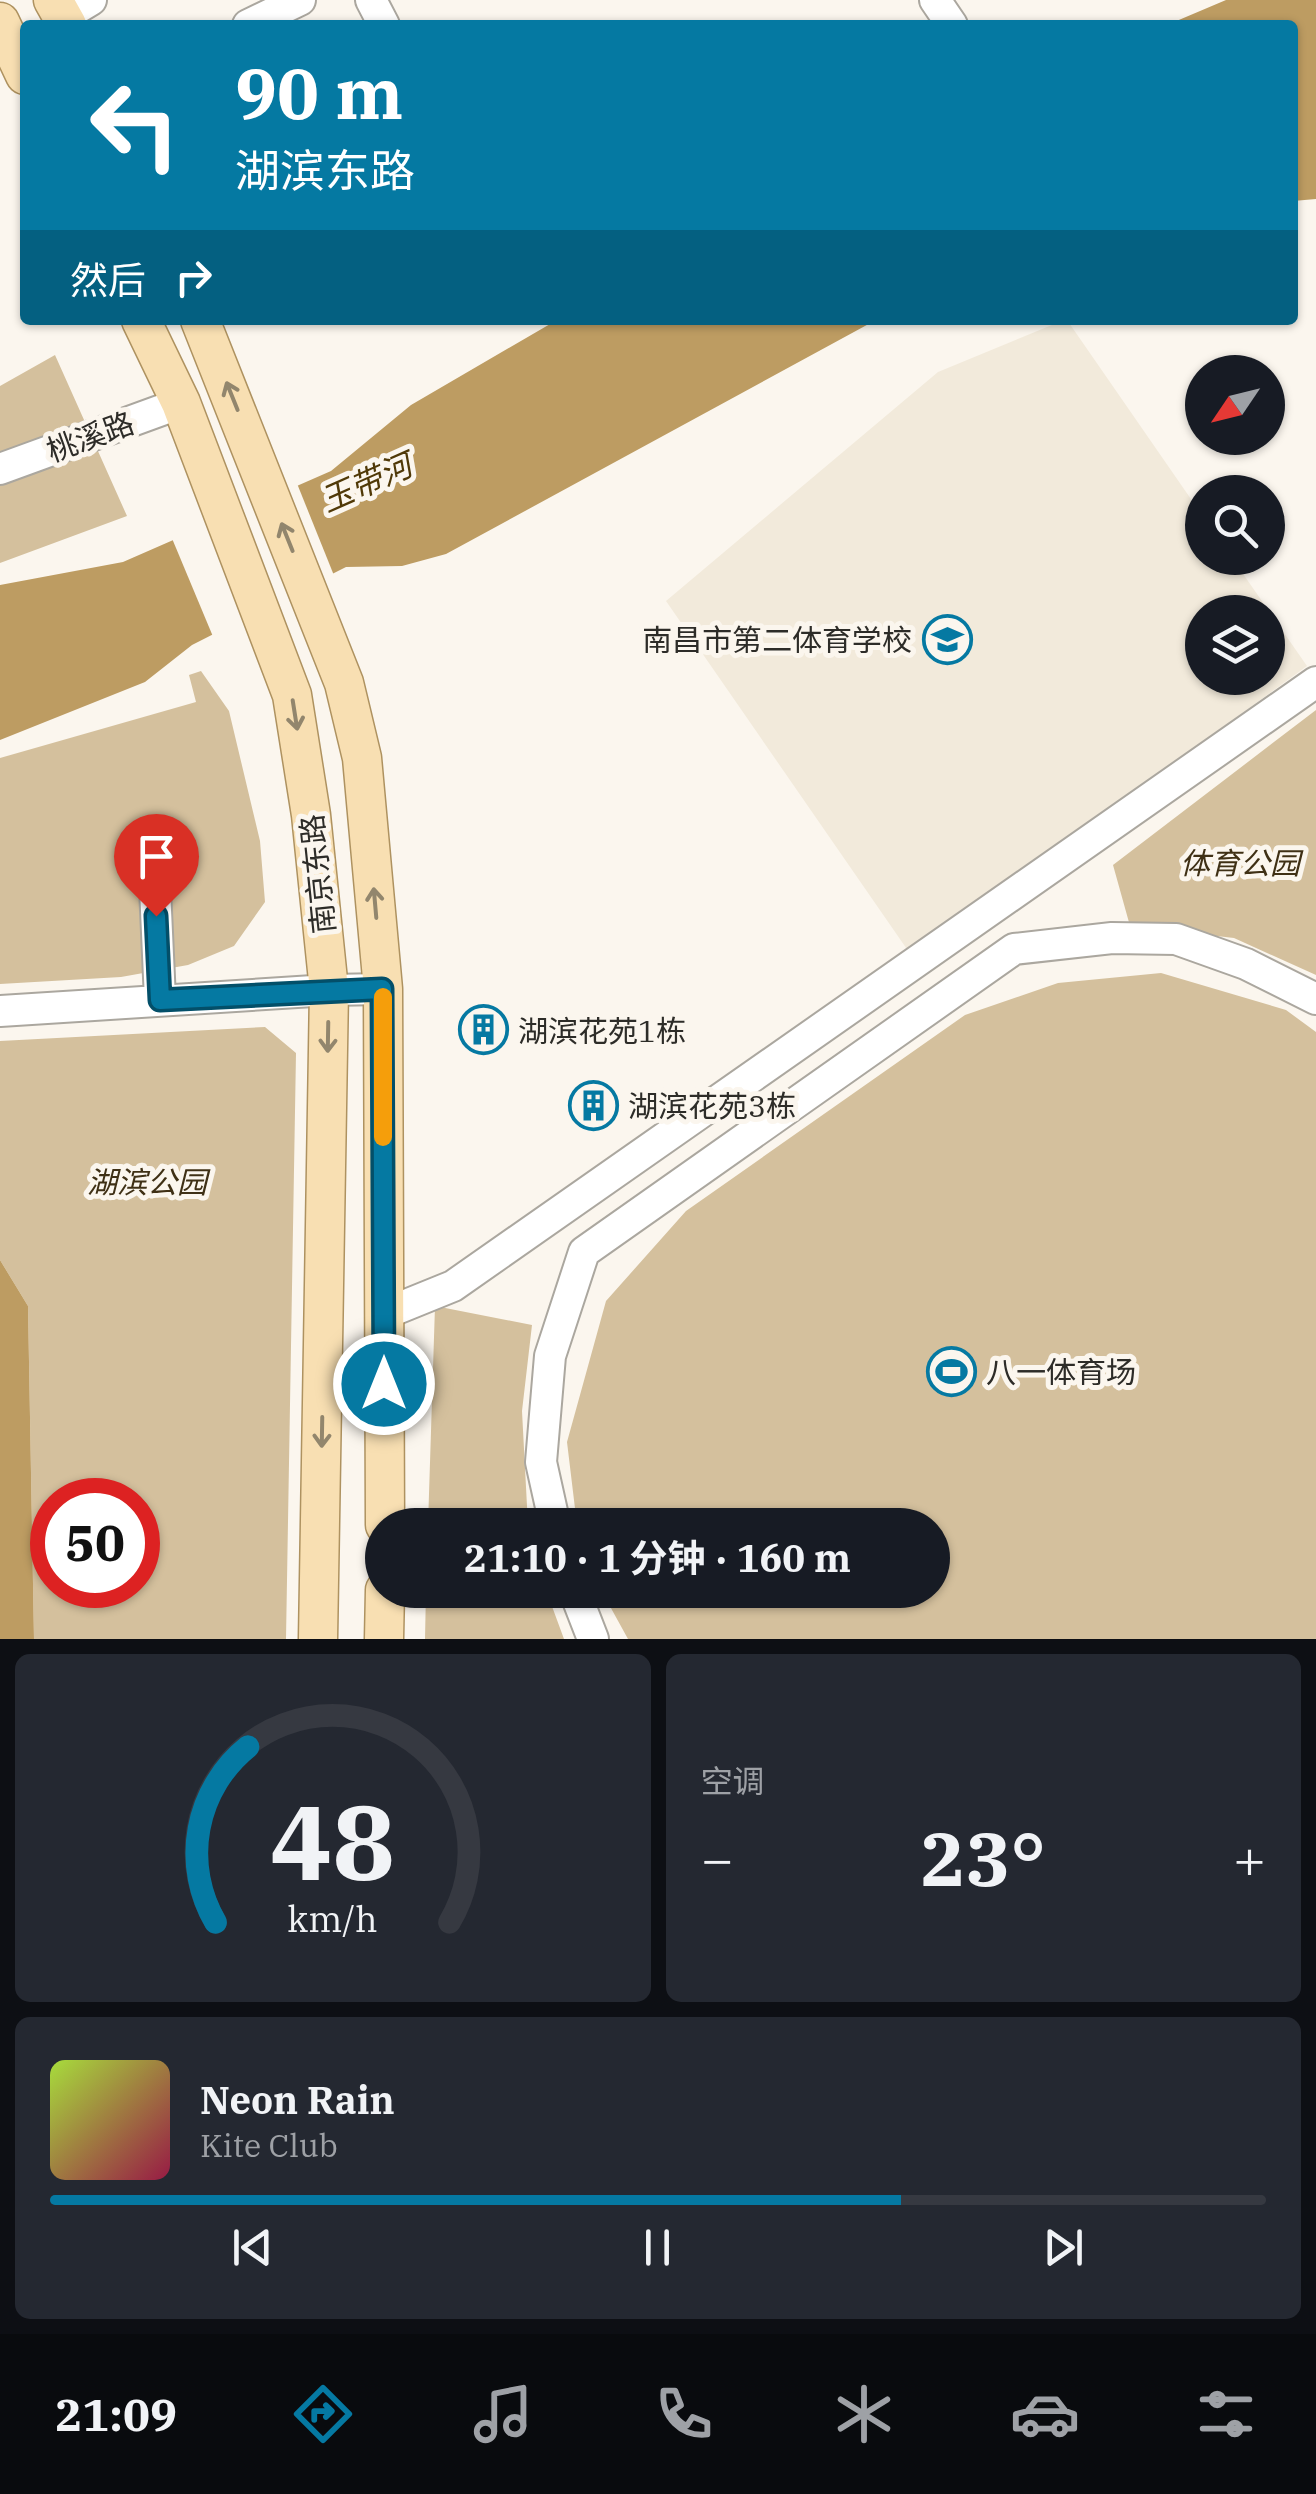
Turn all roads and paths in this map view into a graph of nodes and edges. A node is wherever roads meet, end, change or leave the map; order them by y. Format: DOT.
graph roads {
  1 [pos="300,0"];
  2 [pos="258,20"];
  3 [pos="0,22"];
  4 [pos="20,64"];
  5 [pos="143,325"];
  6 [pos="202,325"];
  7 [pos="181,403"];
  8 [pos="0,468"];
  9 [pos="1316,682"];
  10 [pos="155,888"];
  11 [pos="382,989"];
  12 [pos="329,990"];
  13 [pos="1316,999"];
  14 [pos="160,1000"];
  15 [pos="0,1011"];
  16 [pos="384,1314"];
  17 [pos="384,1508"];
  18 [pos="550,1508"];
  19 [pos="385,1608"];
  20 [pos="581,1608"];
  21 [pos="318,1639"];
  22 [pos="384,1639"];
  23 [pos="594,1639"];
  1 -- 2 [label="street"];
  3 -- 4 [label="main road"];
  5 -- 7 [label="main road, 南京东路"];
  11 -- 6 [label="main road, 南京东路, one-way"];
  7 -- 8 [label="street, 桃溪路"];
  7 -- 12 [label="main road, 南京东路, one-way"];
  9 -- 16 [label="street"];
  10 -- 14 [label="street"];
  11 -- 12 [label="street"];
  11 -- 16 [label="main road, 南京东路"];
  12 -- 14 [label="street"];
  12 -- 21 [label="main road, 南京东路, one-way"];
  13 -- 18 [label="street"];
  14 -- 15 [label="street"];
  16 -- 17 [label="main road, 南京东路"];
  19 -- 22 [label="main road"];
  20 -- 23 [label="street"];
}
